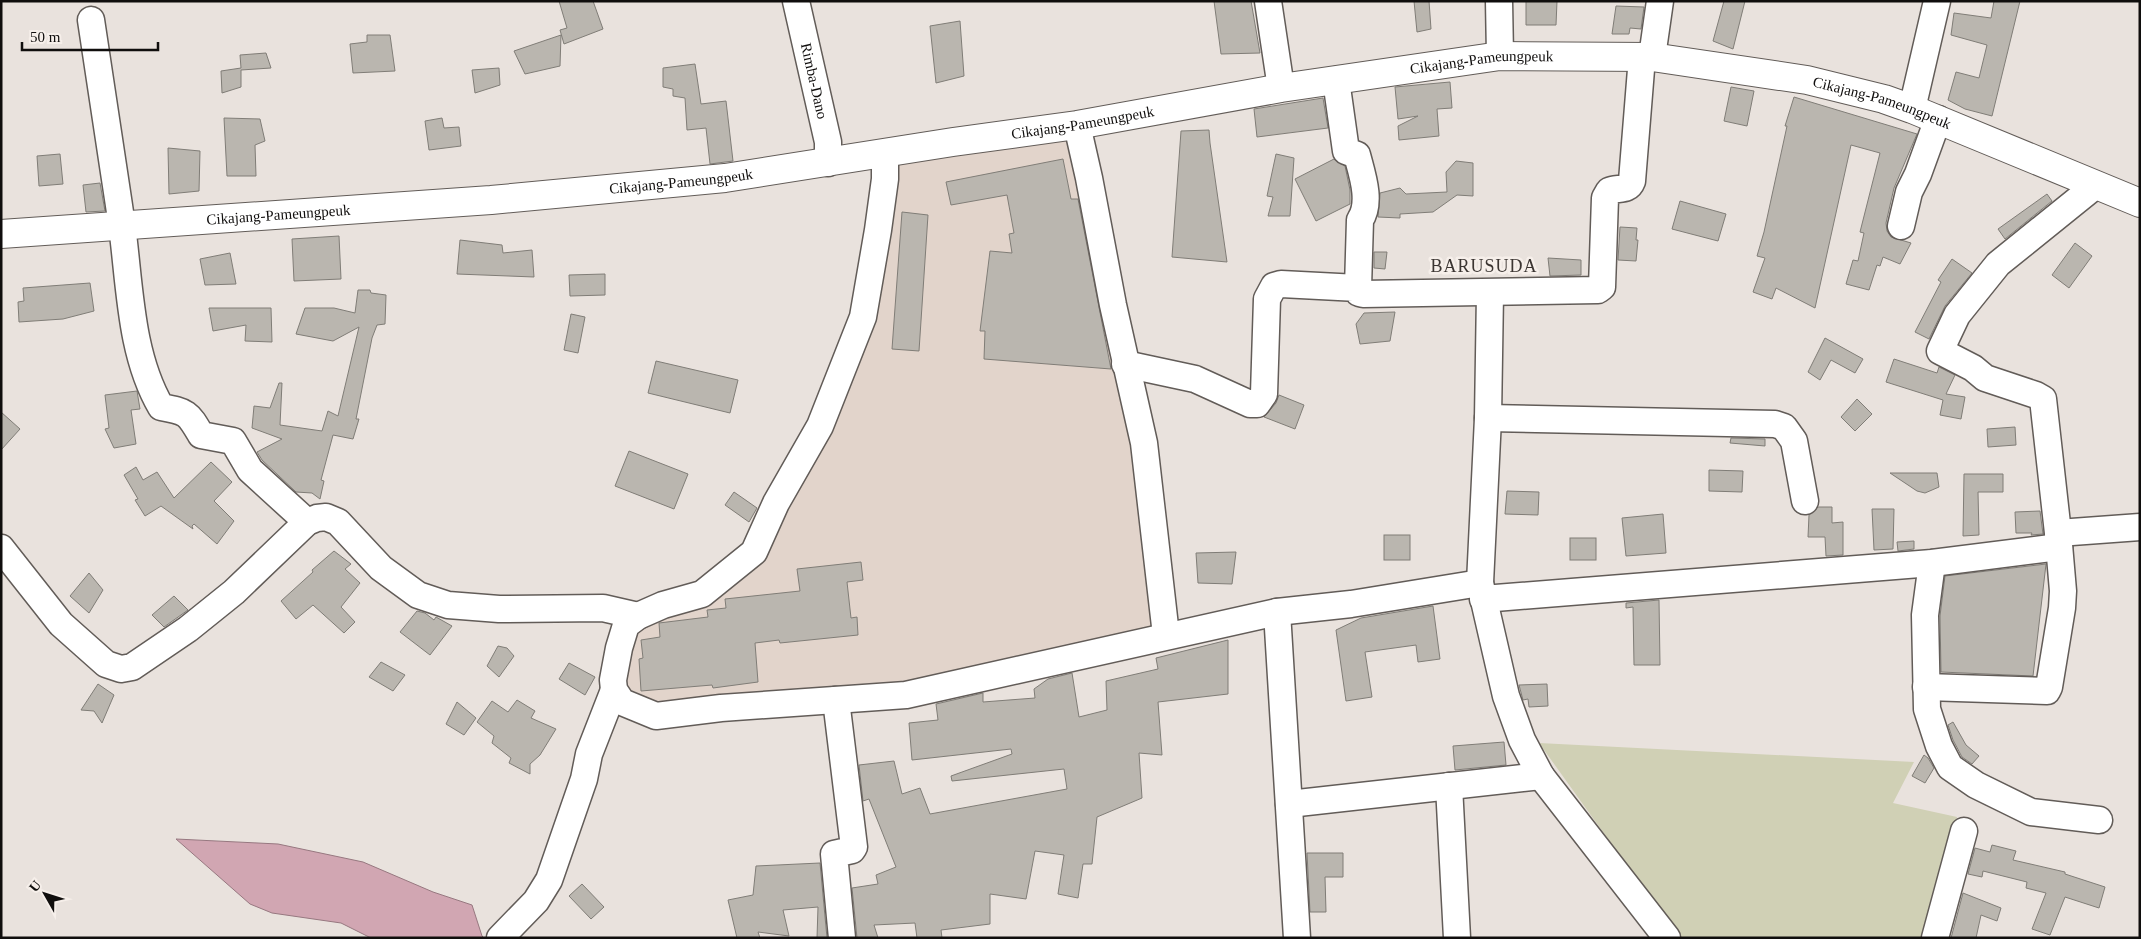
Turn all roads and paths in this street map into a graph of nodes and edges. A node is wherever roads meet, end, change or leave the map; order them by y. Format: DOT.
graph roads {
  1 [pos="796,1"];
  2 [pos="1268,1"];
  3 [pos="1498,1"];
  4 [pos="1660,1"];
  5 [pos="1936,1"];
  6 [pos="91,20"];
  7 [pos="1500,56"];
  8 [pos="1647,57"];
  9 [pos="1336,80"];
  10 [pos="1281,88"];
  11 [pos="1912,110"];
  12 [pos="1938,120"];
  13 [pos="1077,125"];
  14 [pos="885,154"];
  15 [pos="828,163"];
  16 [pos="2096,185"];
  17 [pos="2140,202"];
  18 [pos="122,226"];
  19 [pos="1901,226"];
  20 [pos="1,234"];
  21 [pos="1358,288"];
  22 [pos="1490,293"];
  23 [pos="1125,364"];
  24 [pos="1488,418"];
  25 [pos="1805,501"];
  26 [pos="307,522"];
  27 [pos="2140,527"];
  28 [pos="2059,540"];
  29 [pos="1,548"];
  30 [pos="1932,563"];
  31 [pos="1481,591"];
  32 [pos="1277,612"];
  33 [pos="638,616"];
  34 [pos="1166,635"];
  35 [pos="1926,686"];
  36 [pos="614,690"];
  37 [pos="836,700"];
  38 [pos="1541,776"];
  39 [pos="1449,786"];
  40 [pos="1289,804"];
  41 [pos="2099,820"];
  42 [pos="1964,831"];
  43 [pos="500,938"];
  44 [pos="842,938"];
  45 [pos="1297,938"];
  46 [pos="1457,938"];
  47 [pos="1667,938"];
  48 [pos="1935,938"];
  1 -- 15 [label="street, Rimba-Dano"];
  2 -- 10 [label="street"];
  3 -- 7 [label="street"];
  4 -- 8 [label="street"];
  5 -- 11 [label="street"];
  6 -- 18 [label="street"];
  7 -- 8 [label="main road, Cikajang-Pameungpeuk"];
  7 -- 9 [label="main road, Cikajang-Pameungpeuk"];
  8 -- 11 [label="main road, Cikajang-Pameungpeuk"];
  8 -- 22 [label="street"];
  9 -- 10 [label="main road, Cikajang-Pameungpeuk"];
  9 -- 21 [label="street"];
  10 -- 13 [label="main road, Cikajang-Pameungpeuk"];
  11 -- 12 [label="main road, Cikajang-Pameungpeuk"];
  12 -- 16 [label="main road, Cikajang-Pameungpeuk"];
  12 -- 19 [label="street"];
  13 -- 14 [label="main road, Cikajang-Pameungpeuk"];
  13 -- 23 [label="street"];
  14 -- 15 [label="main road, Cikajang-Pameungpeuk"];
  14 -- 33 [label="street"];
  15 -- 18 [label="main road, Cikajang-Pameungpeuk"];
  16 -- 17 [label="main road, Cikajang-Pameungpeuk"];
  16 -- 28 [label="street"];
  18 -- 20 [label="main road, Cikajang-Pameungpeuk"];
  18 -- 26 [label="street"];
  21 -- 22 [label="street"];
  21 -- 23 [label="street"];
  22 -- 24 [label="street"];
  23 -- 34 [label="street"];
  24 -- 25 [label="street"];
  24 -- 31 [label="street"];
  26 -- 29 [label="street"];
  26 -- 33 [label="street"];
  27 -- 28 [label="street"];
  28 -- 30 [label="street"];
  28 -- 35 [label="street"];
  30 -- 31 [label="street"];
  30 -- 35 [label="street"];
  31 -- 32 [label="street"];
  31 -- 38 [label="street"];
  32 -- 34 [label="street"];
  32 -- 40 [label="street"];
  33 -- 36 [label="street"];
  34 -- 37 [label="street"];
  35 -- 41 [label="street"];
  36 -- 37 [label="street"];
  36 -- 43 [label="street"];
  37 -- 44 [label="street"];
  38 -- 39 [label="street"];
  38 -- 47 [label="street"];
  39 -- 40 [label="street"];
  39 -- 46 [label="street"];
  40 -- 45 [label="street"];
  42 -- 48 [label="street"];
}
